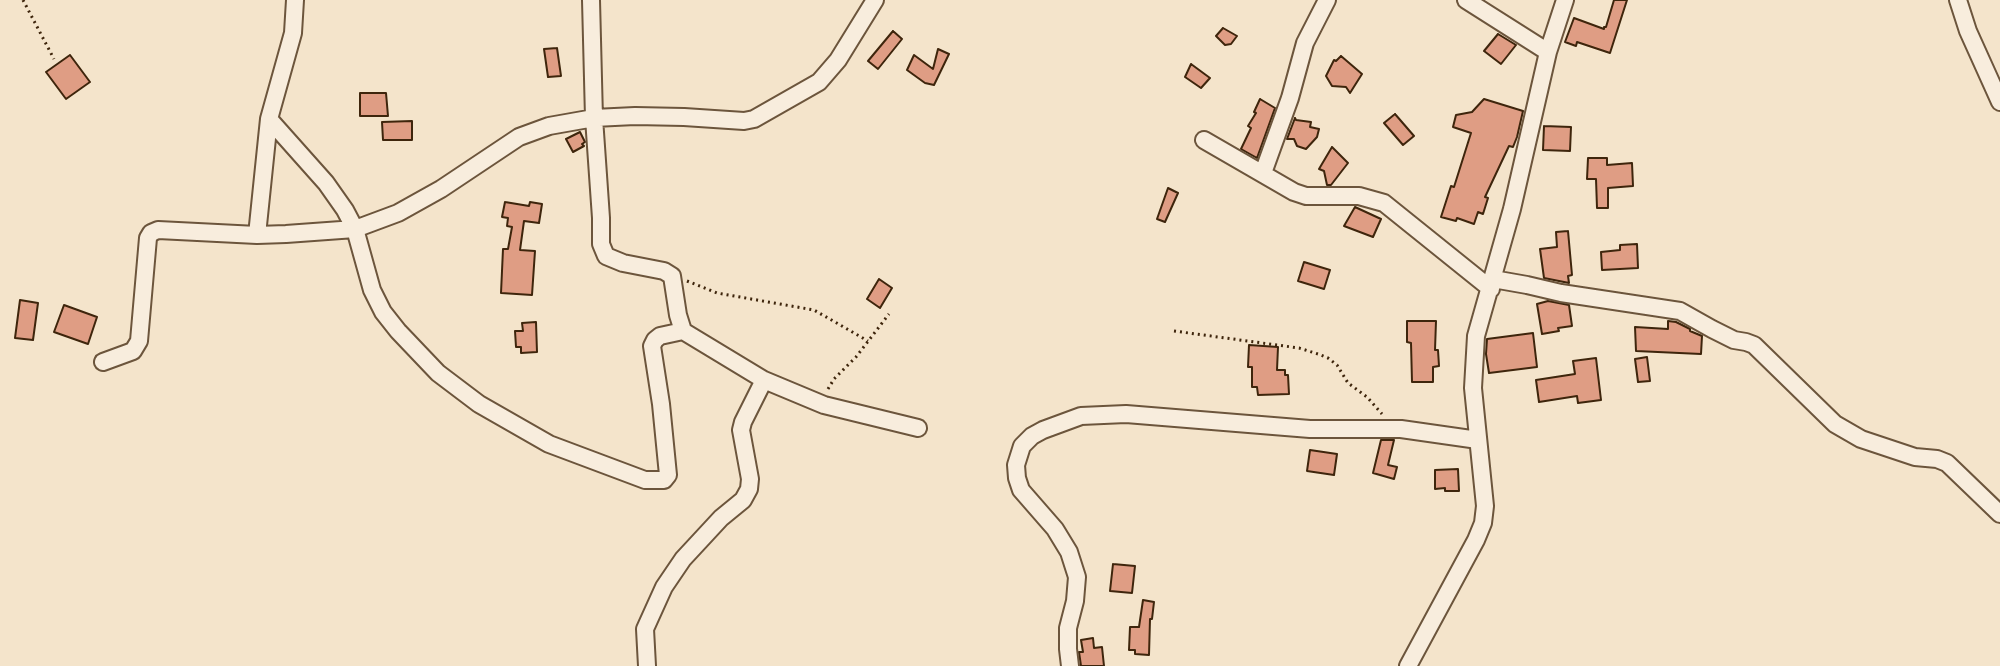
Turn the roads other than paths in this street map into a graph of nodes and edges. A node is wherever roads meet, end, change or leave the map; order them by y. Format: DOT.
graph roads {
  1 [pos="295,0"];
  2 [pos="591,0"];
  3 [pos="875,0"];
  4 [pos="1327,0"];
  5 [pos="1466,0"];
  6 [pos="1565,0"];
  7 [pos="1958,0"];
  8 [pos="1548,52"];
  9 [pos="2000,102"];
  10 [pos="594,118"];
  11 [pos="269,119"];
  12 [pos="1204,140"];
  13 [pos="1263,173"];
  14 [pos="355,229"];
  15 [pos="257,235"];
  16 [pos="1492,284"];
  17 [pos="683,331"];
  18 [pos="103,362"];
  19 [pos="764,380"];
  20 [pos="918,428"];
  21 [pos="1478,440"];
  22 [pos="2000,514"];
  23 [pos="647,666"];
  24 [pos="1070,666"];
  25 [pos="1408,666"];
  1 -- 11 [label="street"];
  2 -- 10 [label="street"];
  3 -- 10 [label="street"];
  4 -- 13 [label="street"];
  5 -- 8 [label="street"];
  6 -- 8 [label="street"];
  7 -- 9 [label="street"];
  8 -- 16 [label="street"];
  10 -- 14 [label="street"];
  10 -- 17 [label="street"];
  11 -- 14 [label="street"];
  11 -- 15 [label="street"];
  12 -- 13 [label="street"];
  13 -- 16 [label="street"];
  14 -- 15 [label="street"];
  14 -- 17 [label="street"];
  15 -- 18 [label="street"];
  16 -- 21 [label="street"];
  16 -- 22 [label="street"];
  17 -- 19 [label="street"];
  19 -- 20 [label="street"];
  19 -- 23 [label="street"];
  21 -- 24 [label="street"];
  21 -- 25 [label="street"];
}
